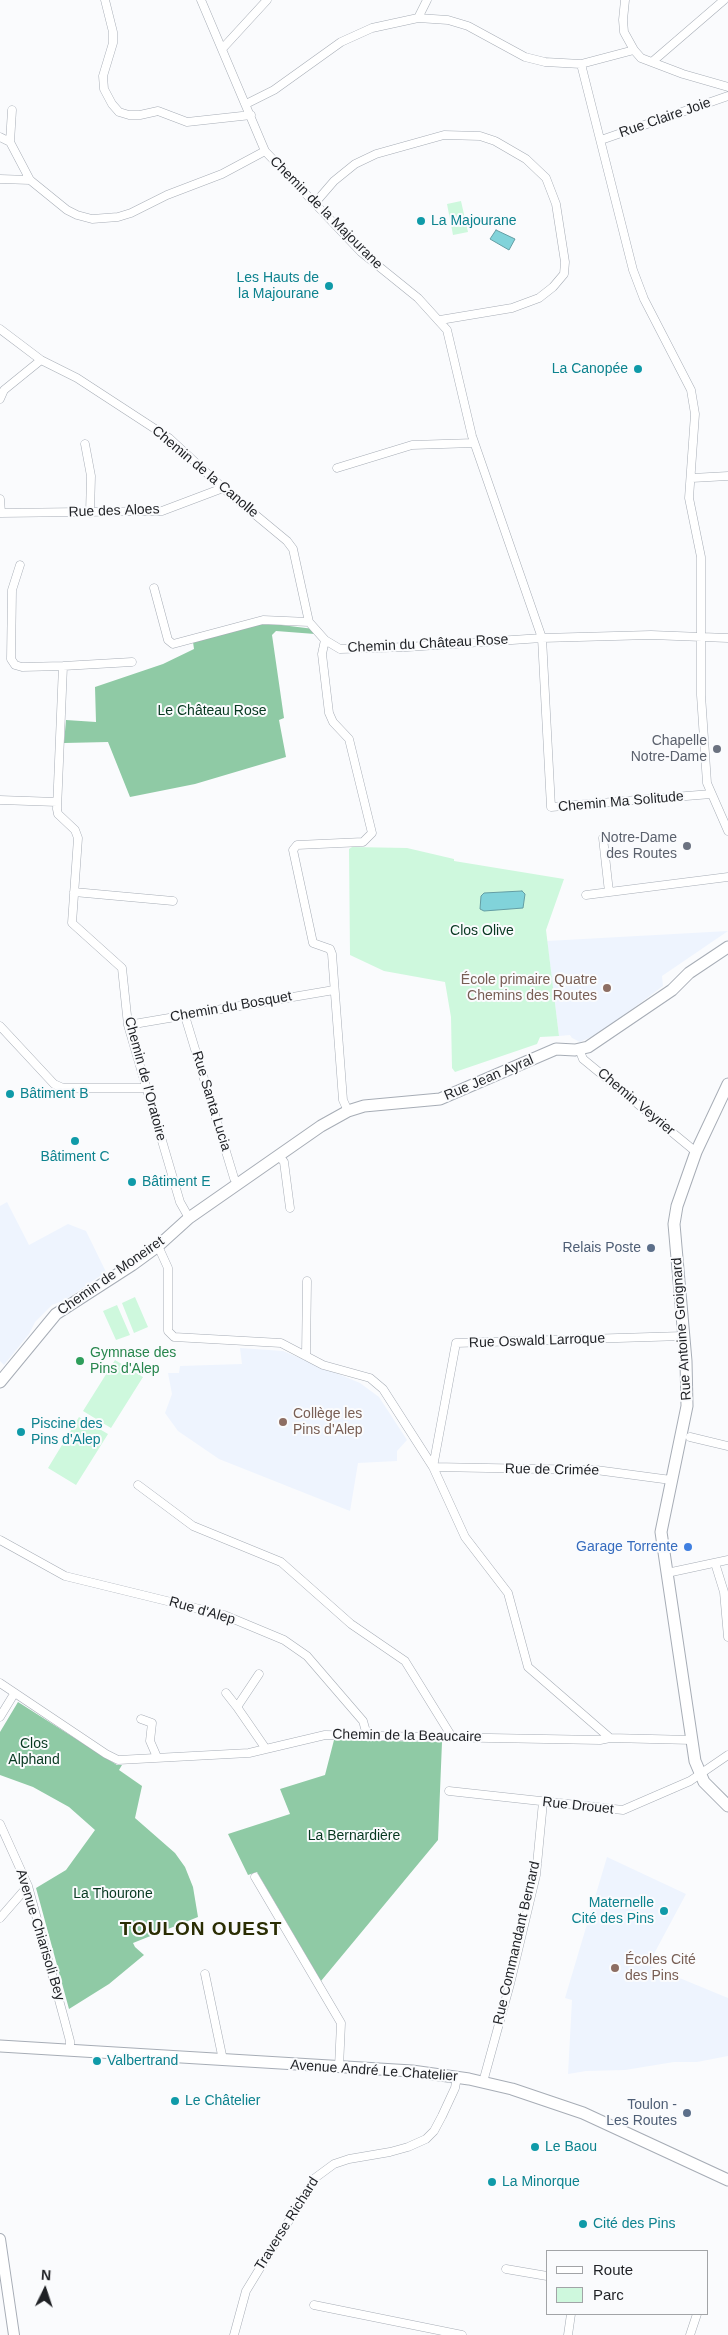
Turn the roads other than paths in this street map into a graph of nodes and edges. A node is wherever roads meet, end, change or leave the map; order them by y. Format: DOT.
graph roads {
  1 [pos="105,0"];
  2 [pos="201,0"];
  3 [pos="267,0"];
  4 [pos="427,0"];
  5 [pos="624,0"];
  6 [pos="724,0"];
  7 [pos="418,18"];
  8 [pos="222,49"];
  9 [pos="634,50"];
  10 [pos="652,62"];
  11 [pos="581,64"];
  12 [pos="728,87"];
  13 [pos="728,96"];
  14 [pos="246,104"];
  15 [pos="12,110"];
  16 [pos="251,115"];
  17 [pos="0,137"];
  18 [pos="601,140"];
  19 [pos="10,142"];
  20 [pos="265,151"];
  21 [pos="0,179"];
  22 [pos="30,180"];
  23 [pos="315,203"];
  24 [pos="440,320"];
  25 [pos="0,329"];
  26 [pos="41,360"];
  27 [pos="0,399"];
  28 [pos="86,444"];
  29 [pos="474,444"];
  30 [pos="337,468"];
  31 [pos="728,476"];
  32 [pos="692,478"];
  33 [pos="223,488"];
  34 [pos="0,499"];
  35 [pos="0,513"];
  36 [pos="90,513"];
  37 [pos="20,566"];
  38 [pos="154,588"];
  39 [pos="309,622"];
  40 [pos="542,638"];
  41 [pos="702,638"];
  42 [pos="728,638"];
  43 [pos="326,640"];
  44 [pos="132,662"];
  45 [pos="62,666"];
  46 [pos="711,794"];
  47 [pos="0,800"];
  48 [pos="57,802"];
  49 [pos="728,831"];
  50 [pos="603,838"];
  51 [pos="728,877"];
  52 [pos="74,892"];
  53 [pos="610,892"];
  54 [pos="586,895"];
  55 [pos="173,901"];
  56 [pos="728,947"];
  57 [pos="334,990"];
  58 [pos="186,1016"];
  59 [pos="128,1025"];
  60 [pos="0,1026"];
  61 [pos="579,1049"];
  62 [pos="728,1084"];
  63 [pos="145,1088"];
  64 [pos="348,1111"];
  65 [pos="696,1152"];
  66 [pos="279,1156"];
  67 [pos="238,1185"];
  68 [pos="290,1208"];
  69 [pos="189,1218"];
  70 [pos="158,1246"];
  71 [pos="306,1282"];
  72 [pos="683,1336"];
  73 [pos="306,1356"];
  74 [pos="18,1362"];
  75 [pos="0,1382"];
  76 [pos="0,1391"];
  77 [pos="690,1437"];
  78 [pos="728,1446"];
  79 [pos="433,1467"];
  80 [pos="670,1480"];
  81 [pos="138,1485"];
  82 [pos="0,1540"];
  83 [pos="728,1560"];
  84 [pos="715,1563"];
  85 [pos="667,1573"];
  86 [pos="728,1638"];
  87 [pos="259,1674"];
  88 [pos="0,1683"];
  89 [pos="226,1693"];
  90 [pos="14,1694"];
  91 [pos="237,1707"];
  92 [pos="0,1717"];
  93 [pos="141,1719"];
  94 [pos="368,1735"];
  95 [pos="452,1737"];
  96 [pos="610,1738"];
  97 [pos="692,1740"];
  98 [pos="266,1749"];
  99 [pos="728,1755"];
  100 [pos="158,1757"];
  101 [pos="700,1774"];
  102 [pos="450,1791"];
  103 [pos="543,1802"];
  104 [pos="728,1806"];
  105 [pos="0,1824"];
  106 [pos="255,1877"];
  107 [pos="28,1886"];
  108 [pos="0,1918"];
  109 [pos="205,1974"];
  110 [pos="0,2046"];
  111 [pos="70,2049"];
  112 [pos="223,2060"];
  113 [pos="339,2067"];
  114 [pos="457,2077"];
  115 [pos="482,2082"];
  116 [pos="728,2180"];
  117 [pos="0,2239"];
  118 [pos="506,2268"];
  119 [pos="546,2276"];
  120 [pos="314,2305"];
  121 [pos="571,2315"];
  122 [pos="697,2315"];
  123 [pos="14,2335"];
  124 [pos="234,2335"];
  125 [pos="462,2335"];
  126 [pos="568,2335"];
  127 [pos="690,2335"];
  1 -- 16 [label="street"];
  2 -- 8 [label="street, Chemin de la Majourane"];
  3 -- 8 [label="street"];
  4 -- 7 [label="street"];
  5 -- 9 [label="street"];
  6 -- 10 [label="street"];
  7 -- 11 [label="street"];
  7 -- 14 [label="street"];
  8 -- 14 [label="street, Chemin de la Majourane"];
  9 -- 10 [label="street"];
  9 -- 11 [label="street"];
  10 -- 12 [label="street"];
  11 -- 18 [label="street"];
  13 -- 18 [label="street, Rue Claire Joie"];
  14 -- 16 [label="street, Chemin de la Majourane"];
  15 -- 19 [label="street"];
  16 -- 20 [label="street, Chemin de la Majourane"];
  17 -- 19 [label="street"];
  18 -- 32 [label="street"];
  19 -- 22 [label="street"];
  20 -- 22 [label="street"];
  20 -- 23 [label="street, Chemin de la Majourane"];
  21 -- 22 [label="street"];
  23 -- 24 [label="street, Chemin de la Majourane"];
  23 -- 24 [label="street"];
  24 -- 29 [label="street, Chemin de la Majourane"];
  25 -- 26 [label="street, Chemin de la Canolle"];
  26 -- 27 [label="street"];
  26 -- 33 [label="street, Chemin de la Canolle"];
  28 -- 36 [label="street"];
  29 -- 30 [label="street"];
  29 -- 40 [label="street, Chemin de la Majourane"];
  31 -- 32 [label="street"];
  32 -- 41 [label="street"];
  33 -- 36 [label="street, Rue des Aloes"];
  33 -- 39 [label="street, Chemin de la Canolle"];
  34 -- 35 [label="street"];
  35 -- 36 [label="street, Rue des Aloes"];
  37 -- 45 [label="street"];
  38 -- 39 [label="street"];
  39 -- 43 [label="street, Chemin du Château Rose"];
  40 -- 41 [label="street, Chemin du Château Rose"];
  40 -- 43 [label="street, Chemin du Château Rose"];
  40 -- 46 [label="street, Chemin Ma Solitude"];
  41 -- 42 [label="street, Chemin du Château Rose"];
  41 -- 46 [label="street"];
  43 -- 57 [label="street"];
  44 -- 45 [label="street"];
  45 -- 48 [label="street, Chemin de l'Oratoire"];
  46 -- 49 [label="street"];
  47 -- 48 [label="street"];
  48 -- 52 [label="street, Chemin de l'Oratoire"];
  50 -- 53 [label="street"];
  51 -- 53 [label="street"];
  52 -- 55 [label="street"];
  52 -- 59 [label="street, Chemin de l'Oratoire"];
  53 -- 54 [label="street"];
  56 -- 61 [label="main road, Rue Jean Ayral"];
  57 -- 58 [label="street, Chemin du Bosquet"];
  57 -- 64 [label="street"];
  58 -- 59 [label="street, Chemin du Bosquet"];
  58 -- 67 [label="street, Rue Santa Lucia"];
  59 -- 63 [label="street, Chemin de l'Oratoire"];
  60 -- 63 [label="street"];
  61 -- 64 [label="main road, Rue Jean Ayral"];
  61 -- 65 [label="street, Chemin Veyrier"];
  62 -- 65 [label="main road, Rue Antoine Groignard"];
  63 -- 69 [label="street, Chemin de l'Oratoire"];
  64 -- 66 [label="main road, Rue Jean Ayral"];
  65 -- 72 [label="main road, Rue Antoine Groignard"];
  66 -- 67 [label="main road, Rue Jean Ayral"];
  66 -- 68 [label="street"];
  67 -- 69 [label="main road, Rue Jean Ayral"];
  69 -- 70 [label="main road, Chemin de Moneiret"];
  70 -- 73 [label="street"];
  70 -- 74 [label="main road, Chemin de Moneiret"];
  71 -- 73 [label="street"];
  72 -- 79 [label="street, Rue Oswald Larroque"];
  72 -- 80 [label="main road, Rue Antoine Groignard"];
  73 -- 79 [label="street"];
  74 -- 75 [label="main road, Chemin de Moneiret"];
  74 -- 76 [label="main road, Chemin de Moneiret"];
  77 -- 78 [label="street"];
  79 -- 80 [label="street, Rue de Crimée"];
  79 -- 96 [label="street"];
  80 -- 85 [label="main road, Rue Antoine Groignard"];
  81 -- 95 [label="street"];
  82 -- 94 [label="street, Rue d'Alep"];
  83 -- 84 [label="street"];
  84 -- 85 [label="street"];
  84 -- 86 [label="street"];
  85 -- 97 [label="main road, Rue Antoine Groignard"];
  87 -- 91 [label="street"];
  88 -- 90 [label="street, Chemin de la Beaucaire"];
  89 -- 91 [label="street"];
  90 -- 92 [label="street"];
  90 -- 100 [label="street, Chemin de la Beaucaire"];
  91 -- 98 [label="street"];
  93 -- 100 [label="street"];
  94 -- 95 [label="street, Chemin de la Beaucaire"];
  94 -- 98 [label="street, Chemin de la Beaucaire"];
  95 -- 96 [label="street, Chemin de la Beaucaire"];
  96 -- 97 [label="street"];
  97 -- 101 [label="main road, Rue Antoine Groignard"];
  98 -- 100 [label="street, Chemin de la Beaucaire"];
  99 -- 101 [label="street, Rue Drouet"];
  101 -- 103 [label="street, Rue Drouet"];
  101 -- 104 [label="main road, Rue Antoine Groignard"];
  102 -- 103 [label="street, Rue Drouet"];
  103 -- 115 [label="street, Rue Commandant Bernard"];
  105 -- 107 [label="street, Avenue Chiarisoli Bey"];
  106 -- 113 [label="street"];
  107 -- 108 [label="street"];
  107 -- 111 [label="street, Avenue Chiarisoli Bey"];
  109 -- 112 [label="street"];
  110 -- 111 [label="main road, Avenue André Le Chatelier"];
  111 -- 112 [label="main road, Avenue André Le Chatelier"];
  112 -- 113 [label="main road, Avenue André Le Chatelier"];
  113 -- 114 [label="main road, Avenue André Le Chatelier"];
  114 -- 115 [label="main road, Avenue André Le Chatelier"];
  114 -- 124 [label="street, Traverse Richard"];
  115 -- 116 [label="main road, Avenue André Le Chatelier"];
  117 -- 123 [label="street"];
  118 -- 119 [label="street"];
  120 -- 125 [label="street"];
  121 -- 126 [label="street"];
  122 -- 127 [label="street"];
}
